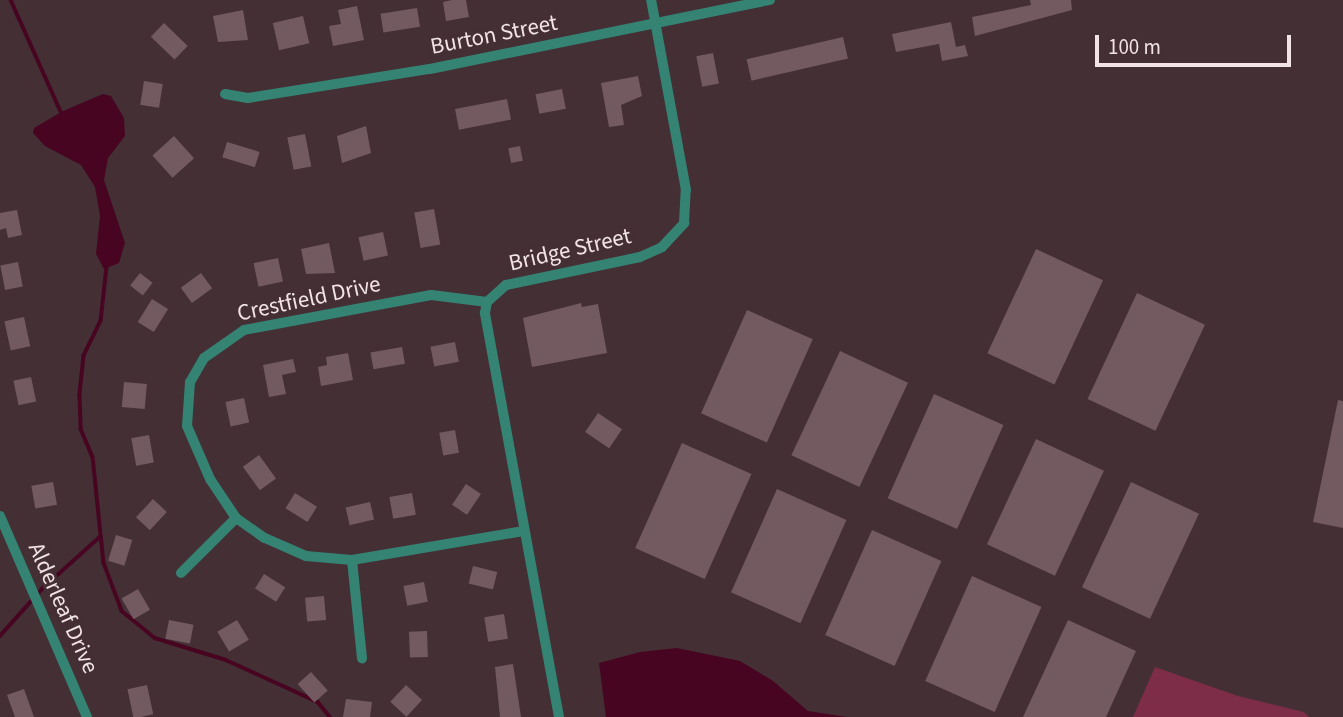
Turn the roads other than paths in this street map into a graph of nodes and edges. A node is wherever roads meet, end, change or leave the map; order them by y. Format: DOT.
graph roads {
  1 [pos="651,0"];
  2 [pos="770,0"];
  3 [pos="655,24"];
  4 [pos="225,94"];
  5 [pos="487,302"];
  6 [pos="0,516"];
  7 [pos="236,518"];
  8 [pos="524,531"];
  9 [pos="352,560"];
  10 [pos="181,573"];
  11 [pos="362,658"];
  12 [pos="88,717"];
  13 [pos="559,717"];
  1 -- 3 [label="street, Bridge Street"];
  2 -- 3 [label="street, Burton Street"];
  3 -- 4 [label="street, Burton Street"];
  3 -- 5 [label="street, Bridge Street"];
  5 -- 7 [label="street, Crestfield Drive"];
  5 -- 8 [label="street"];
  6 -- 12 [label="street, Alderleaf Drive"];
  7 -- 9 [label="street, Crestfield Drive"];
  7 -- 10 [label="street"];
  8 -- 9 [label="street, Crestfield Drive"];
  8 -- 13 [label="street"];
  9 -- 11 [label="street"];
}
